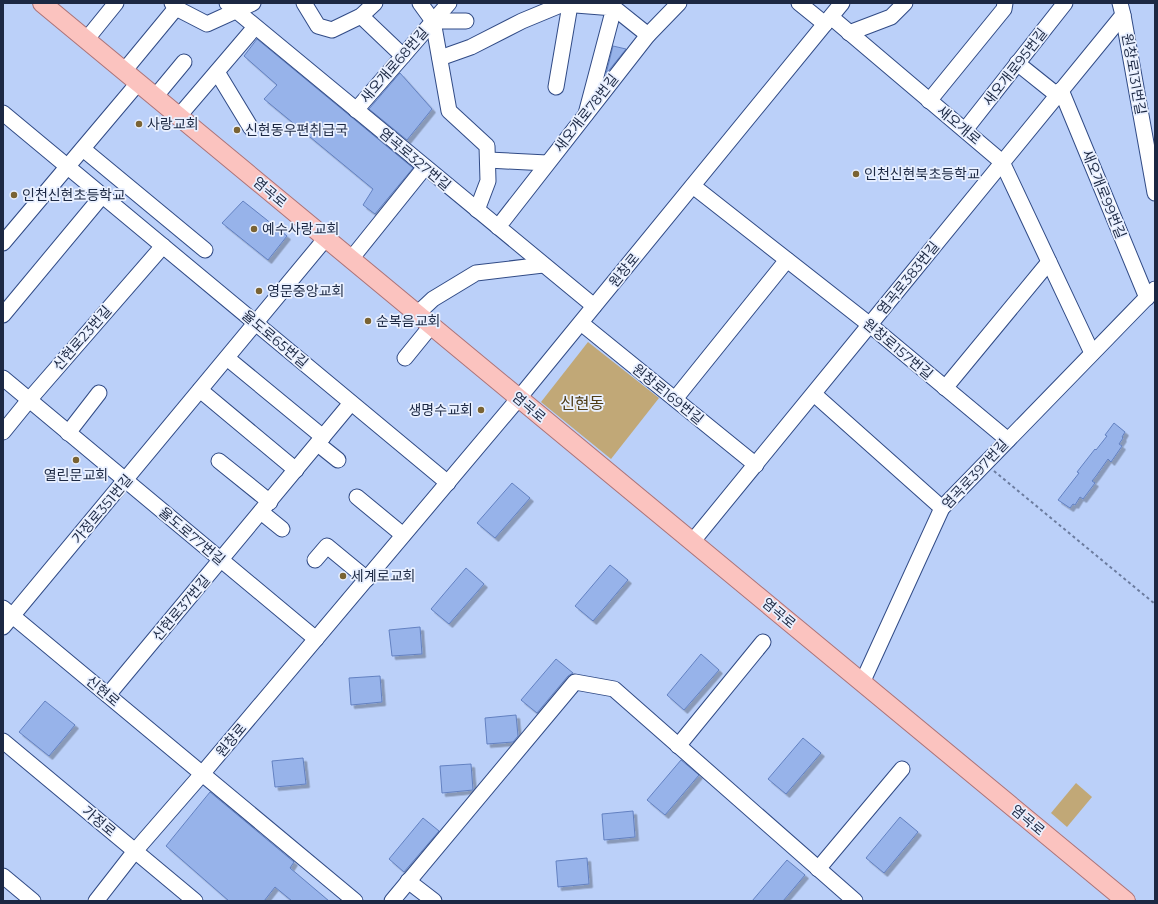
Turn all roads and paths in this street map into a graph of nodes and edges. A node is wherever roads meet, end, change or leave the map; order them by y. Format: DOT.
graph roads {
  1 [pos="116,3"];
  2 [pos="253,3"];
  3 [pos="304,3"];
  4 [pos="374,3"];
  5 [pos="420,3"];
  6 [pos="449,3"];
  7 [pos="679,3"];
  8 [pos="799,3"];
  9 [pos="842,3"];
  10 [pos="906,3"];
  11 [pos="1006,3"];
  12 [pos="1065,3"];
  13 [pos="570,5"];
  14 [pos="51,6"];
  15 [pos="174,6"];
  16 [pos="611,6"];
  17 [pos="232,7"];
  18 [pos="1121,9"];
  19 [pos="360,16"];
  20 [pos="433,21"];
  21 [pos="466,21"];
  22 [pos="828,21"];
  23 [pos="255,27"];
  24 [pos="849,33"];
  25 [pos="648,35"];
  26 [pos="86,40"];
  27 [pos="403,56"];
  28 [pos="440,58"];
  29 [pos="184,62"];
  30 [pos="1017,63"];
  31 [pos="124,71"];
  32 [pos="217,72"];
  33 [pos="138,83"];
  34 [pos="556,87"];
  35 [pos="1059,93"];
  36 [pos="155,97"];
  37 [pos="929,100"];
  38 [pos="356,110"];
  39 [pos="3,113"];
  40 [pos="586,114"];
  41 [pos="179,116"];
  42 [pos="251,128"];
  43 [pos="965,130"];
  44 [pos="82,149"];
  45 [pos="488,160"];
  46 [pos="1002,162"];
  47 [pos="547,164"];
  48 [pos="68,167"];
  49 [pos="425,167"];
  50 [pos="1154,185"];
  51 [pos="693,186"];
  52 [pos="102,196"];
  53 [pos="478,210"];
  54 [pos="498,227"];
  55 [pos="326,238"];
  56 [pos="3,243"];
  57 [pos="163,246"];
  58 [pos="205,250"];
  59 [pos="351,259"];
  60 [pos="787,260"];
  61 [pos="1049,262"];
  62 [pos="543,265"];
  63 [pos="1151,293"];
  64 [pos="594,306"];
  65 [pos="417,314"];
  66 [pos="3,315"];
  67 [pos="581,323"];
  68 [pos="256,324"];
  69 [pos="870,325"];
  70 [pos="431,326"];
  71 [pos="1092,353"];
  72 [pos="227,358"];
  73 [pos="405,358"];
  74 [pos="3,378"];
  75 [pos="945,388"];
  76 [pos="200,390"];
  77 [pos="99,393"];
  78 [pos="814,394"];
  79 [pos="519,398"];
  80 [pos="675,399"];
  81 [pos="29,400"];
  82 [pos="351,403"];
  83 [pos="3,432"];
  84 [pos="68,432"];
  85 [pos="321,440"];
  86 [pos="1008,440"];
  87 [pos="338,460"];
  88 [pos="219,461"];
  89 [pos="756,465"];
  90 [pos="296,470"];
  91 [pos="992,470"];
  92 [pos="125,480"];
  93 [pos="448,483"];
  94 [pos="357,497"];
  95 [pos="265,507"];
  96 [pos="942,508"];
  97 [pos="282,529"];
  98 [pos="403,536"];
  99 [pos="692,542"];
  100 [pos="222,560"];
  101 [pos="316,560"];
  102 [pos="367,579"];
  103 [pos="1155,604"];
  104 [pos="6,617"];
  105 [pos="316,639"];
  106 [pos="763,642"];
  107 [pos="862,683"];
  108 [pos="108,695"];
  109 [pos="3,741"];
  110 [pos="678,746"];
  111 [pos="902,768"];
  112 [pos="202,774"];
  113 [pos="135,851"];
  114 [pos="818,869"];
  115 [pos="3,876"];
  116 [pos="408,882"];
  117 [pos="34,901"];
  118 [pos="96,901"];
  119 [pos="196,901"];
  120 [pos="355,901"];
  121 [pos="392,901"];
  122 [pos="434,901"];
  123 [pos="855,901"];
  124 [pos="1126,901"];
  1 -- 26 [label="street"];
  2 -- 17 [label="street"];
  3 -- 19 [label="street"];
  4 -- 19 [label="street"];
  5 -- 20 [label="street"];
  6 -- 20 [label="street, 새오개로68번길"];
  7 -- 25 [label="street, 새오개로78번길"];
  8 -- 22 [label="street, 새오개로"];
  9 -- 22 [label="street, 원창로"];
  10 -- 24 [label="street"];
  11 -- 37 [label="street"];
  12 -- 30 [label="street, 새오개로95번길"];
  13 -- 16 [label="street"];
  13 -- 28 [label="street"];
  13 -- 34 [label="street"];
  14 -- 26 [label="main road, 염곡로"];
  15 -- 17 [label="street"];
  15 -- 31 [label="street"];
  16 -- 25 [label="street"];
  16 -- 40 [label="street"];
  17 -- 23 [label="street, 염곡로327번길"];
  18 -- 35 [label="street"];
  18 -- 50 [label="street, 원창로131번길"];
  19 -- 27 [label="street"];
  20 -- 21 [label="street"];
  20 -- 27 [label="street, 새오개로68번길"];
  20 -- 28 [label="street, 새오개로68번길"];
  22 -- 24 [label="street, 새오개로"];
  22 -- 51 [label="street, 원창로"];
  23 -- 32 [label="street"];
  23 -- 38 [label="street, 염곡로327번길"];
  24 -- 37 [label="street, 새오개로"];
  25 -- 40 [label="street, 새오개로78번길"];
  26 -- 31 [label="main road, 염곡로"];
  27 -- 38 [label="street, 새오개로68번길"];
  28 -- 45 [label="street, 새오개로68번길"];
  29 -- 36 [label="street"];
  30 -- 35 [label="street"];
  30 -- 43 [label="street, 새오개로95번길"];
  31 -- 33 [label="main road, 염곡로"];
  32 -- 41 [label="street"];
  32 -- 42 [label="street"];
  33 -- 36 [label="main road, 염곡로"];
  33 -- 44 [label="street"];
  35 -- 46 [label="street"];
  35 -- 63 [label="street, 새오개로99번길"];
  36 -- 41 [label="main road, 염곡로"];
  37 -- 43 [label="street, 새오개로"];
  38 -- 49 [label="street, 염곡로327번길"];
  39 -- 48 [label="street, 율도로65번길"];
  40 -- 47 [label="street, 새오개로78번길"];
  41 -- 55 [label="main road, 염곡로"];
  43 -- 46 [label="street, 새오개로"];
  44 -- 48 [label="street"];
  44 -- 58 [label="street"];
  45 -- 47 [label="street"];
  45 -- 53 [label="street, 새오개로68번길"];
  46 -- 61 [label="street, 새오개로"];
  46 -- 69 [label="street, 염곡로383번길"];
  47 -- 54 [label="street, 새오개로78번길"];
  48 -- 52 [label="street, 율도로65번길"];
  48 -- 56 [label="street"];
  49 -- 53 [label="street, 염곡로327번길"];
  49 -- 59 [label="street"];
  51 -- 60 [label="street, 원창로157번길"];
  51 -- 64 [label="street, 원창로"];
  52 -- 57 [label="street, 율도로65번길"];
  52 -- 66 [label="street"];
  53 -- 54 [label="street, 염곡로327번길"];
  54 -- 62 [label="street, 염곡로327번길"];
  55 -- 59 [label="main road, 염곡로"];
  55 -- 68 [label="street, 가정로351번길"];
  57 -- 68 [label="street, 율도로65번길"];
  57 -- 81 [label="street, 신현로23번길"];
  59 -- 65 [label="main road, 염곡로"];
  60 -- 69 [label="street, 원창로157번길"];
  60 -- 80 [label="street"];
  61 -- 71 [label="street, 새오개로"];
  61 -- 75 [label="street"];
  62 -- 64 [label="street, 염곡로327번길"];
  62 -- 65 [label="street"];
  63 -- 71 [label="street, 염곡로397번길"];
  64 -- 67 [label="street, 원창로"];
  65 -- 70 [label="main road, 염곡로"];
  67 -- 79 [label="street, 원창로"];
  67 -- 80 [label="street, 원창로169번길"];
  68 -- 72 [label="street, 가정로351번길"];
  68 -- 82 [label="street, 율도로65번길"];
  69 -- 75 [label="street, 원창로157번길"];
  69 -- 78 [label="street, 염곡로383번길"];
  70 -- 73 [label="street"];
  70 -- 79 [label="main road, 염곡로"];
  71 -- 86 [label="street, 염곡로397번길"];
  72 -- 76 [label="street, 가정로351번길"];
  72 -- 85 [label="street"];
  74 -- 81 [label="street, 율도로77번길"];
  75 -- 86 [label="street, 원창로157번길"];
  76 -- 90 [label="street"];
  76 -- 92 [label="street, 가정로351번길"];
  77 -- 84 [label="street"];
  78 -- 89 [label="street, 염곡로383번길"];
  78 -- 96 [label="street"];
  79 -- 93 [label="street, 원창로"];
  79 -- 99 [label="main road, 염곡로"];
  80 -- 89 [label="street, 원창로169번길"];
  81 -- 83 [label="street, 신현로23번길"];
  81 -- 84 [label="street, 율도로77번길"];
  82 -- 85 [label="street, 신현로37번길"];
  82 -- 93 [label="street, 율도로65번길"];
  84 -- 92 [label="street, 율도로77번길"];
  85 -- 87 [label="street"];
  85 -- 90 [label="street, 신현로37번길"];
  86 -- 96 [label="street, 염곡로397번길"];
  88 -- 95 [label="street"];
  89 -- 99 [label="street, 염곡로383번길"];
  90 -- 95 [label="street, 신현로37번길"];
  91 -- 103 [label="path"];
  92 -- 100 [label="street, 율도로77번길"];
  92 -- 104 [label="street, 가정로351번길"];
  93 -- 98 [label="street, 원창로"];
  94 -- 98 [label="street"];
  95 -- 97 [label="street"];
  95 -- 100 [label="street, 신현로37번길"];
  96 -- 107 [label="street, 염곡로397번길"];
  98 -- 102 [label="street, 원창로"];
  99 -- 107 [label="main road, 염곡로"];
  100 -- 105 [label="street, 율도로77번길"];
  100 -- 108 [label="street, 신현로37번길"];
  101 -- 102 [label="street"];
  102 -- 105 [label="street, 원창로"];
  104 -- 108 [label="street, 신현로"];
  105 -- 112 [label="street, 원창로"];
  106 -- 110 [label="street"];
  107 -- 124 [label="main road, 염곡로"];
  108 -- 112 [label="street, 신현로"];
  109 -- 113 [label="street, 가정로"];
  110 -- 114 [label="street"];
  110 -- 116 [label="street"];
  111 -- 114 [label="street"];
  112 -- 113 [label="street, 원창로"];
  112 -- 120 [label="street, 신현로"];
  113 -- 118 [label="street, 원창로"];
  113 -- 119 [label="street, 가정로"];
  114 -- 123 [label="street"];
  115 -- 117 [label="street"];
  116 -- 121 [label="street"];
  116 -- 122 [label="street"];
}
